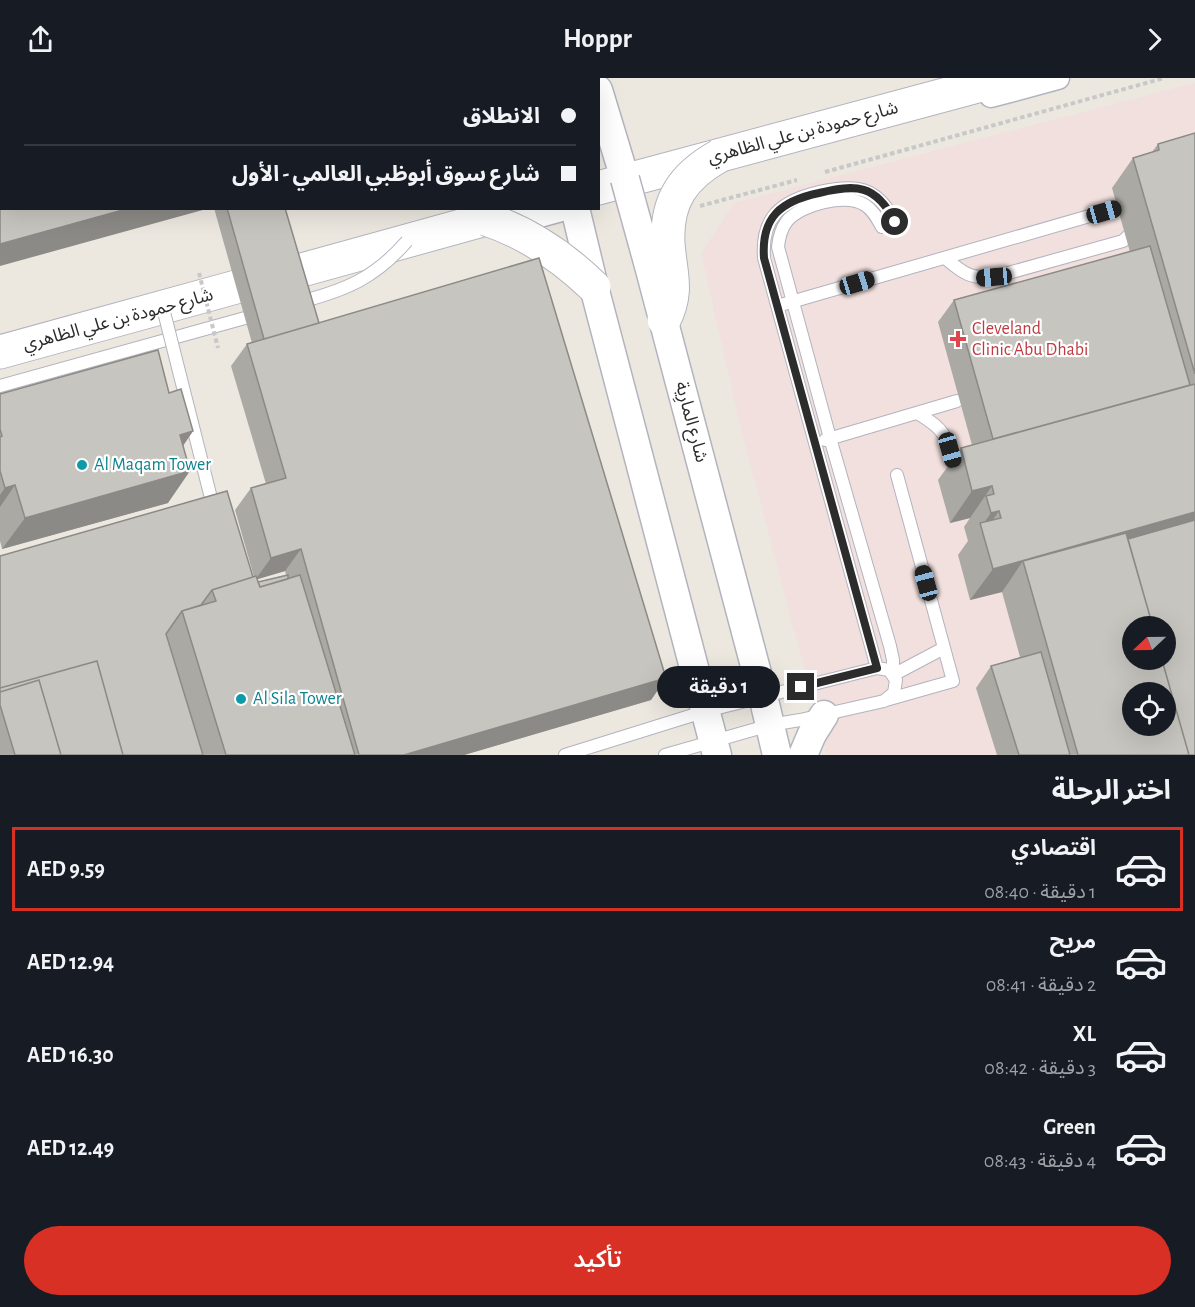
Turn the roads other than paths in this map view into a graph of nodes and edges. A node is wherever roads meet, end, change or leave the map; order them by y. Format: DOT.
graph roads {
  1 [pos="1007,78"];
  2 [pos="1058,78"];
  3 [pos="600,103"];
  4 [pos="718,156"];
  5 [pos="612,183"];
  6 [pos="600,200"];
  7 [pos="1138,201"];
  8 [pos="539,210"];
  9 [pos="575,210"];
  10 [pos="1144,215"];
  11 [pos="486,219"];
  12 [pos="895,222"];
  13 [pos="882,226"];
  14 [pos="945,258"];
  15 [pos="594,287"];
  16 [pos="288,288"];
  17 [pos="244,300"];
  18 [pos="792,302"];
  19 [pos="777,306"];
  20 [pos="664,320"];
  21 [pos="167,323"];
  22 [pos="0,352"];
  23 [pos="0,363"];
  24 [pos="0,386"];
  25 [pos="957,401"];
  26 [pos="919,414"];
  27 [pos="830,438"];
  28 [pos="815,443"];
  29 [pos="975,456"];
  30 [pos="897,475"];
  31 [pos="217,525"];
  32 [pos="944,648"];
  33 [pos="877,668"];
  34 [pos="893,675"];
  35 [pos="763,696"];
  36 [pos="884,701"];
  37 [pos="706,711"];
  38 [pos="824,715"];
  39 [pos="770,725"];
  40 [pos="715,748"];
  41 [pos="565,755"];
  42 [pos="665,755"];
  43 [pos="777,755"];
  44 [pos="803,755"];
  1 -- 4 [label="main road, شارع حمودة بن علي الظاهري"];
  2 -- 6 [label="street"];
  3 -- 5 [label="street, شارع المارِية"];
  4 -- 5 [label="main road, شارع حمودة بن علي الظاهري, bridge"];
  4 -- 20 [label="main road, bridge"];
  5 -- 20 [label="street, شارع المارِية, bridge"];
  7 -- 14 [label="lane"];
  8 -- 11 [label="main road"];
  8 -- 16 [label="street"];
  9 -- 15 [label="street"];
  10 -- 14 [label="lane"];
  11 -- 15 [label="main road, bridge"];
  11 -- 16 [label="main road"];
  12 -- 19 [label="lane"];
  13 -- 18 [label="lane"];
  14 -- 18 [label="lane"];
  15 -- 37 [label="street"];
  17 -- 21 [label="main road, شارع حمودة بن علي الظاهري"];
  17 -- 23 [label="street"];
  18 -- 19 [label="lane"];
  18 -- 27 [label="lane"];
  19 -- 28 [label="lane"];
  20 -- 35 [label="street, شارع المارِية, bridge"];
  21 -- 22 [label="main road, شارع حمودة بن علي الظاهري"];
  21 -- 24 [label="lane"];
  21 -- 31 [label="lane, bridge"];
  25 -- 26 [label="lane"];
  26 -- 27 [label="lane"];
  26 -- 29 [label="lane"];
  27 -- 28 [label="lane"];
  27 -- 34 [label="lane"];
  28 -- 33 [label="lane"];
  30 -- 32 [label="lane"];
  32 -- 34 [label="lane"];
  32 -- 36 [label="lane"];
  33 -- 34 [label="lane"];
  33 -- 35 [label="lane"];
  34 -- 36 [label="lane"];
  35 -- 37 [label="lane"];
  35 -- 39 [label="street, شارع المارِية"];
  36 -- 38 [label="lane"];
  37 -- 40 [label="street"];
  37 -- 41 [label="lane"];
  38 -- 39 [label="lane"];
  38 -- 44 [label="street"];
  39 -- 40 [label="lane"];
  39 -- 43 [label="street, شارع المارِية"];
  40 -- 42 [label="lane"];
}
